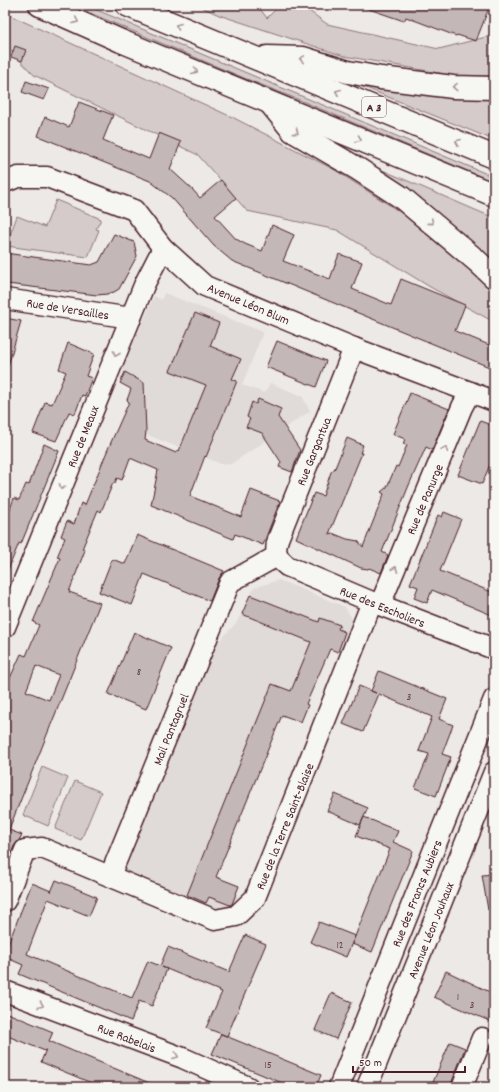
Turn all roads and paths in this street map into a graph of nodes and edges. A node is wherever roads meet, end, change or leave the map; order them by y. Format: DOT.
graph roads {
  1 [pos="40,5"];
  2 [pos="127,5"];
  3 [pos="253,56"];
  4 [pos="494,88"];
  5 [pos="271,103"];
  6 [pos="494,157"];
  7 [pos="5,182"];
  8 [pos="494,195"];
  9 [pos="163,248"];
  10 [pos="494,277"];
  11 [pos="5,298"];
  12 [pos="130,318"];
  13 [pos="354,348"];
  14 [pos="470,392"];
  15 [pos="494,401"];
  16 [pos="277,556"];
  17 [pos="376,604"];
  18 [pos="5,627"];
  19 [pos="494,649"];
  20 [pos="494,699"];
  21 [pos="494,772"];
  22 [pos="110,876"];
  23 [pos="5,901"];
  24 [pos="5,991"];
  25 [pos="482,1038"];
  26 [pos="248,1087"];
  27 [pos="339,1087"];
  28 [pos="367,1087"];
  29 [pos="462,1087"];
  1 -- 5 [label="highway, one-way"];
  3 -- 2 [label="highway, A 3, one-way"];
  4 -- 3 [label="highway, one-way"];
  6 -- 3 [label="highway, A 3, one-way"];
  5 -- 8 [label="highway, one-way"];
  5 -- 10 [label="highway, one-way"];
  7 -- 9 [label="street, Avenue Léon Blum"];
  9 -- 12 [label="street, Rue de Meaux"];
  9 -- 13 [label="street, Avenue Léon Blum"];
  11 -- 12 [label="street, Rue de Versailles"];
  12 -- 18 [label="street, Rue de Meaux, one-way"];
  13 -- 14 [label="street, Avenue Léon Blum"];
  13 -- 16 [label="street, Rue Gargantua"];
  14 -- 15 [label="street, Avenue Léon Blum"];
  17 -- 14 [label="street, Rue de Panurge, one-way"];
  16 -- 17 [label="street, Rue des Escholiers"];
  16 -- 22 [label="street, Mail Pantagruel"];
  17 -- 19 [label="street, Rue des Escholiers"];
  17 -- 22 [label="street, Rue de la Terre Saint-Blaise"];
  20 -- 27 [label="street, Rue des Francs Aubiers"];
  21 -- 28 [label="street, Avenue Léon Jouhaux"];
  22 -- 23 [label="street, Rue de la Terre Saint-Blaise"];
  24 -- 26 [label="street, Rue Rabelais, one-way"];
  25 -- 29 [label="street"];
}
